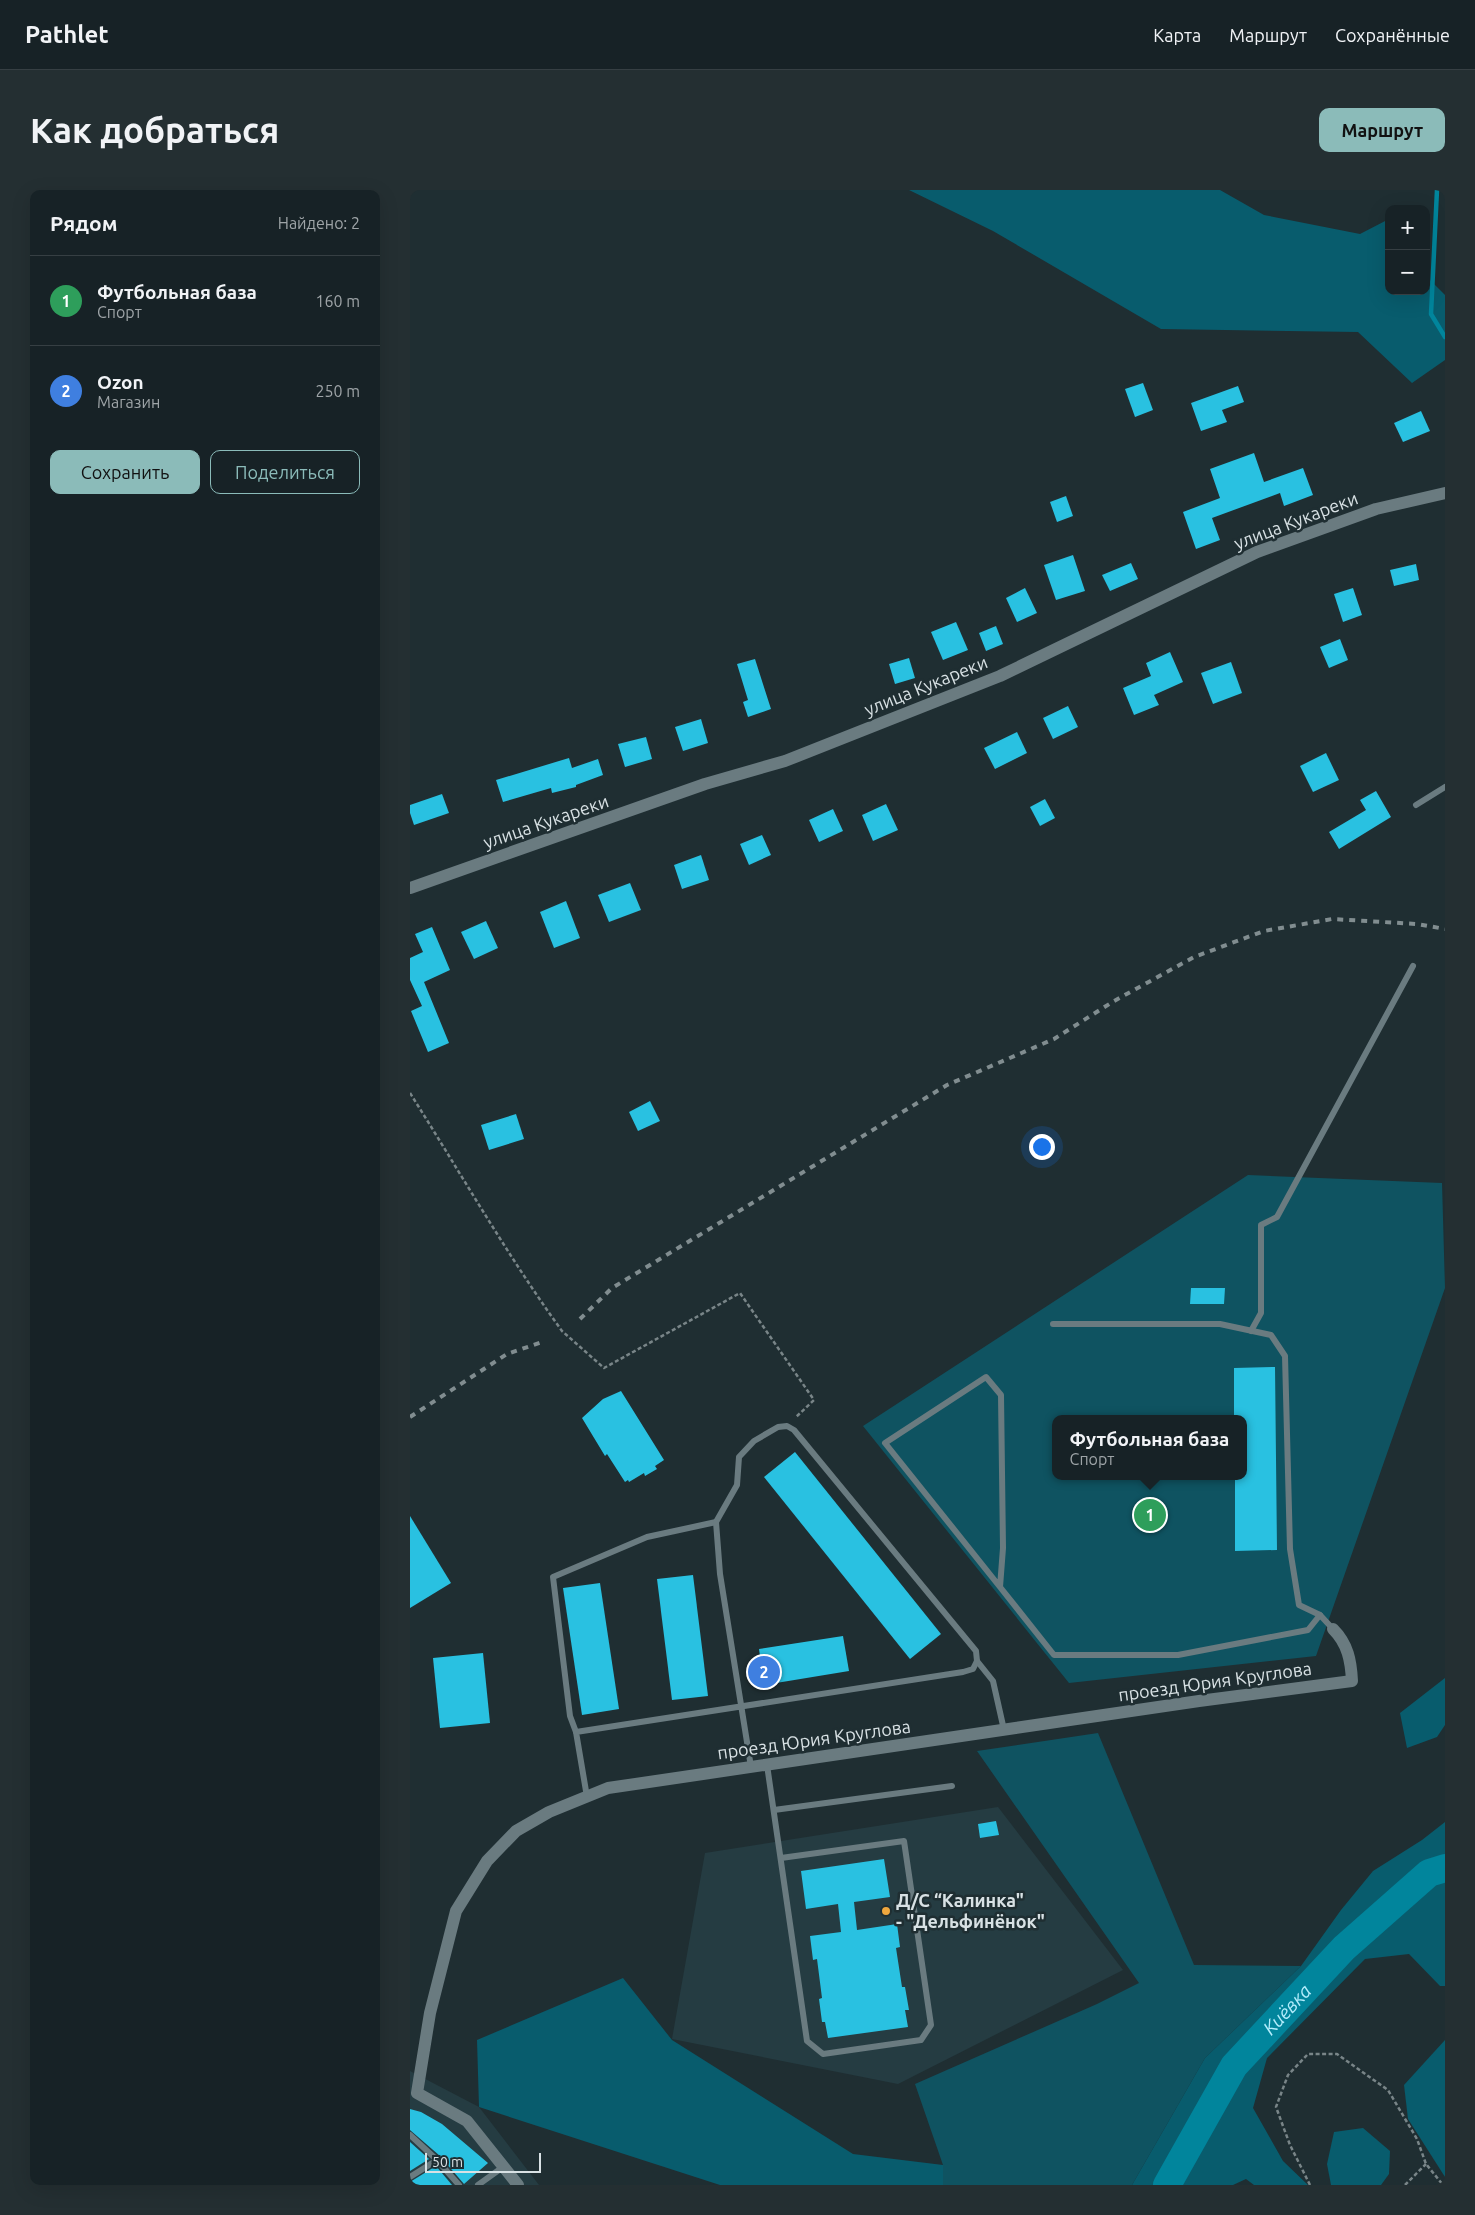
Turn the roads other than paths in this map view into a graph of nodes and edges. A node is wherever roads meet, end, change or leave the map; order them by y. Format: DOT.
graph roads {
  1 [pos="1445,493"];
  2 [pos="1445,787"];
  3 [pos="1416,805"];
  4 [pos="410,888"];
  5 [pos="1413,966"];
  6 [pos="1053,1324"];
  7 [pos="1252,1331"];
  8 [pos="716,1522"];
  9 [pos="1000,1587"];
  10 [pos="1320,1615"];
  11 [pos="1333,1629"];
  12 [pos="977,1661"];
  13 [pos="740,1706"];
  14 [pos="1004,1730"];
  15 [pos="576,1732"];
  16 [pos="767,1765"];
  17 [pos="751,1767"];
  18 [pos="952,1786"];
  19 [pos="587,1797"];
  20 [pos="774,1810"];
  21 [pos="781,1858"];
  22 [pos="414,2093"];
  23 [pos="410,2134"];
  24 [pos="437,2160"];
  25 [pos="504,2167"];
  26 [pos="410,2177"];
  27 [pos="459,2185"];
  28 [pos="478,2185"];
  29 [pos="518,2185"];
  1 -- 4 [label="street, улица Кукареки"];
  2 -- 3 [label="lane"];
  5 -- 7 [label="lane"];
  6 -- 7 [label="lane"];
  7 -- 10 [label="lane"];
  8 -- 12 [label="lane"];
  8 -- 13 [label="lane"];
  8 -- 15 [label="lane"];
  9 -- 9 [label="lane"];
  9 -- 10 [label="lane"];
  10 -- 11 [label="lane"];
  11 -- 14 [label="street, проезд Юрия Круглова"];
  12 -- 13 [label="lane"];
  12 -- 14 [label="lane"];
  13 -- 15 [label="lane"];
  13 -- 17 [label="lane"];
  14 -- 16 [label="street, проезд Юрия Круглова"];
  15 -- 19 [label="lane"];
  16 -- 17 [label="street, проезд Юрия Круглова"];
  16 -- 20 [label="lane"];
  17 -- 19 [label="street, проезд Юрия Круглова"];
  18 -- 20 [label="lane"];
  19 -- 22 [label="street, проезд Юрия Круглова"];
  20 -- 21 [label="lane"];
  21 -- 21 [label="lane"];
  22 -- 25 [label="street"];
  23 -- 24 [label="lane"];
  24 -- 26 [label="lane"];
  24 -- 27 [label="lane"];
  25 -- 28 [label="lane"];
  25 -- 29 [label="street"];
}
